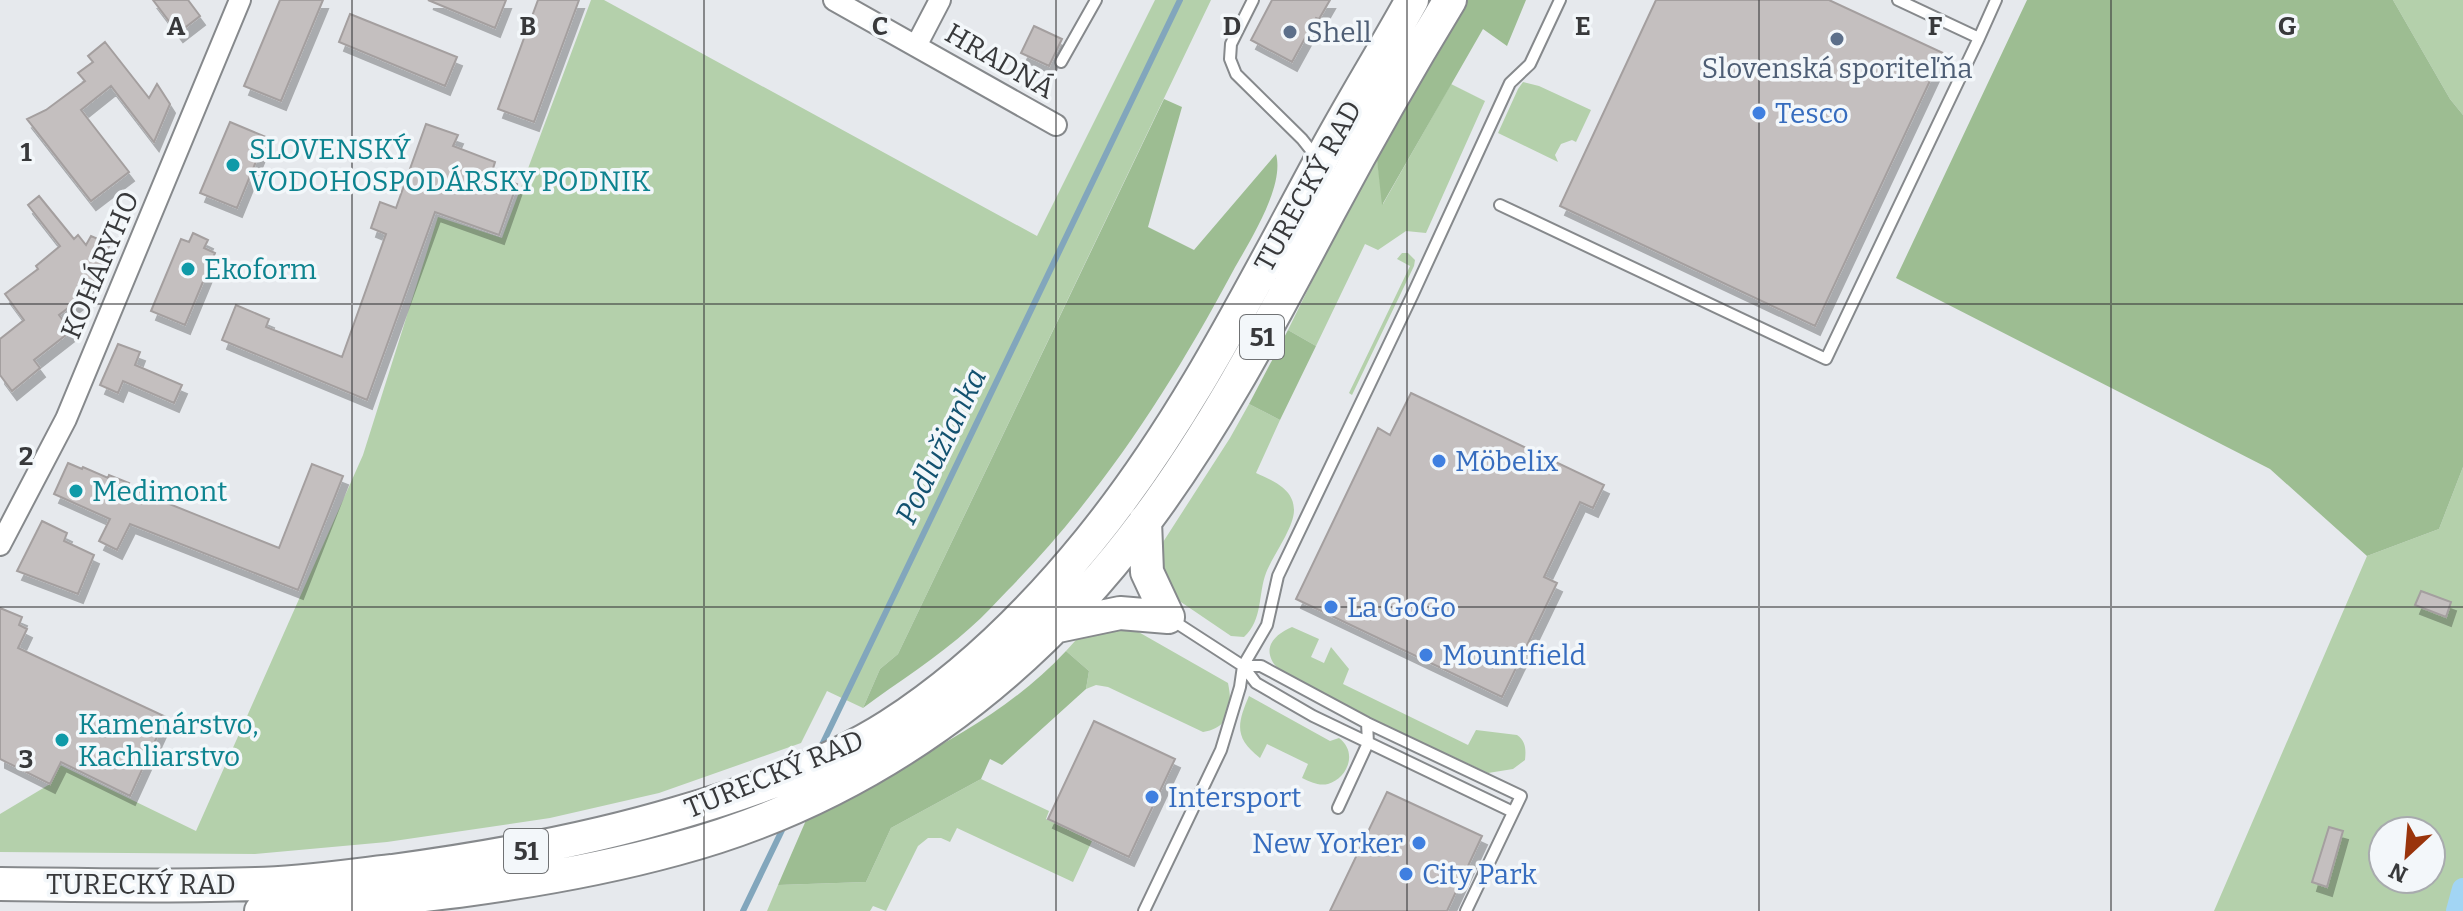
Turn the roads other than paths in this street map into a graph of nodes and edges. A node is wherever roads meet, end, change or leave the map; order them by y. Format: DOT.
graph roads {
  1 [pos="240,0"];
  2 [pos="834,0"];
  3 [pos="940,0"];
  4 [pos="1096,0"];
  5 [pos="1253,0"];
  6 [pos="1412,0"];
  7 [pos="1450,0"];
  8 [pos="1560,0"];
  9 [pos="1898,0"];
  10 [pos="1996,0"];
  11 [pos="1979,38"];
  12 [pos="916,46"];
  13 [pos="1061,62"];
  14 [pos="1056,125"];
  15 [pos="1320,161"];
  16 [pos="1500,205"];
  17 [pos="1145,521"];
  18 [pos="0,545"];
  19 [pos="1076,557"];
  20 [pos="1100,578"];
  21 [pos="1120,613"];
  22 [pos="1168,617"];
  23 [pos="1058,626"];
  24 [pos="1243,666"];
  25 [pos="1367,723"];
  26 [pos="1368,743"];
  27 [pos="1338,808"];
  28 [pos="1513,812"];
  29 [pos="0,884"];
  30 [pos="261,911"];
  31 [pos="1144,911"];
  32 [pos="1466,911"];
  1 -- 18 [label="street, KOHÁRYHO"];
  2 -- 12 [label="street, HRADNÁ"];
  3 -- 12 [label="street, HRADNÁ"];
  4 -- 13 [label="lane"];
  5 -- 15 [label="lane"];
  6 -- 15 [label="main road, TURECKÝ RAD / 51"];
  7 -- 17 [label="main road, TURECKÝ RAD / 51"];
  8 -- 24 [label="lane"];
  9 -- 11 [label="lane"];
  10 -- 11 [label="lane"];
  11 -- 16 [label="lane"];
  12 -- 14 [label="street, HRADNÁ"];
  15 -- 19 [label="main road, TURECKÝ RAD / 51"];
  17 -- 20 [label="main road, TURECKÝ RAD / 51"];
  17 -- 22 [label="main road"];
  19 -- 20 [label="main road"];
  19 -- 29 [label="main road, TURECKÝ RAD / 51"];
  20 -- 21 [label="main road"];
  20 -- 22 [label="main road"];
  20 -- 23 [label="main road, TURECKÝ RAD / 51"];
  21 -- 22 [label="main road"];
  21 -- 23 [label="main road"];
  22 -- 24 [label="lane"];
  23 -- 30 [label="main road, TURECKÝ RAD / 51"];
  24 -- 25 [label="lane"];
  24 -- 26 [label="lane"];
  24 -- 31 [label="lane"];
  25 -- 26 [label="lane"];
  25 -- 28 [label="lane"];
  26 -- 27 [label="lane"];
  26 -- 28 [label="lane"];
  28 -- 32 [label="lane"];
}
